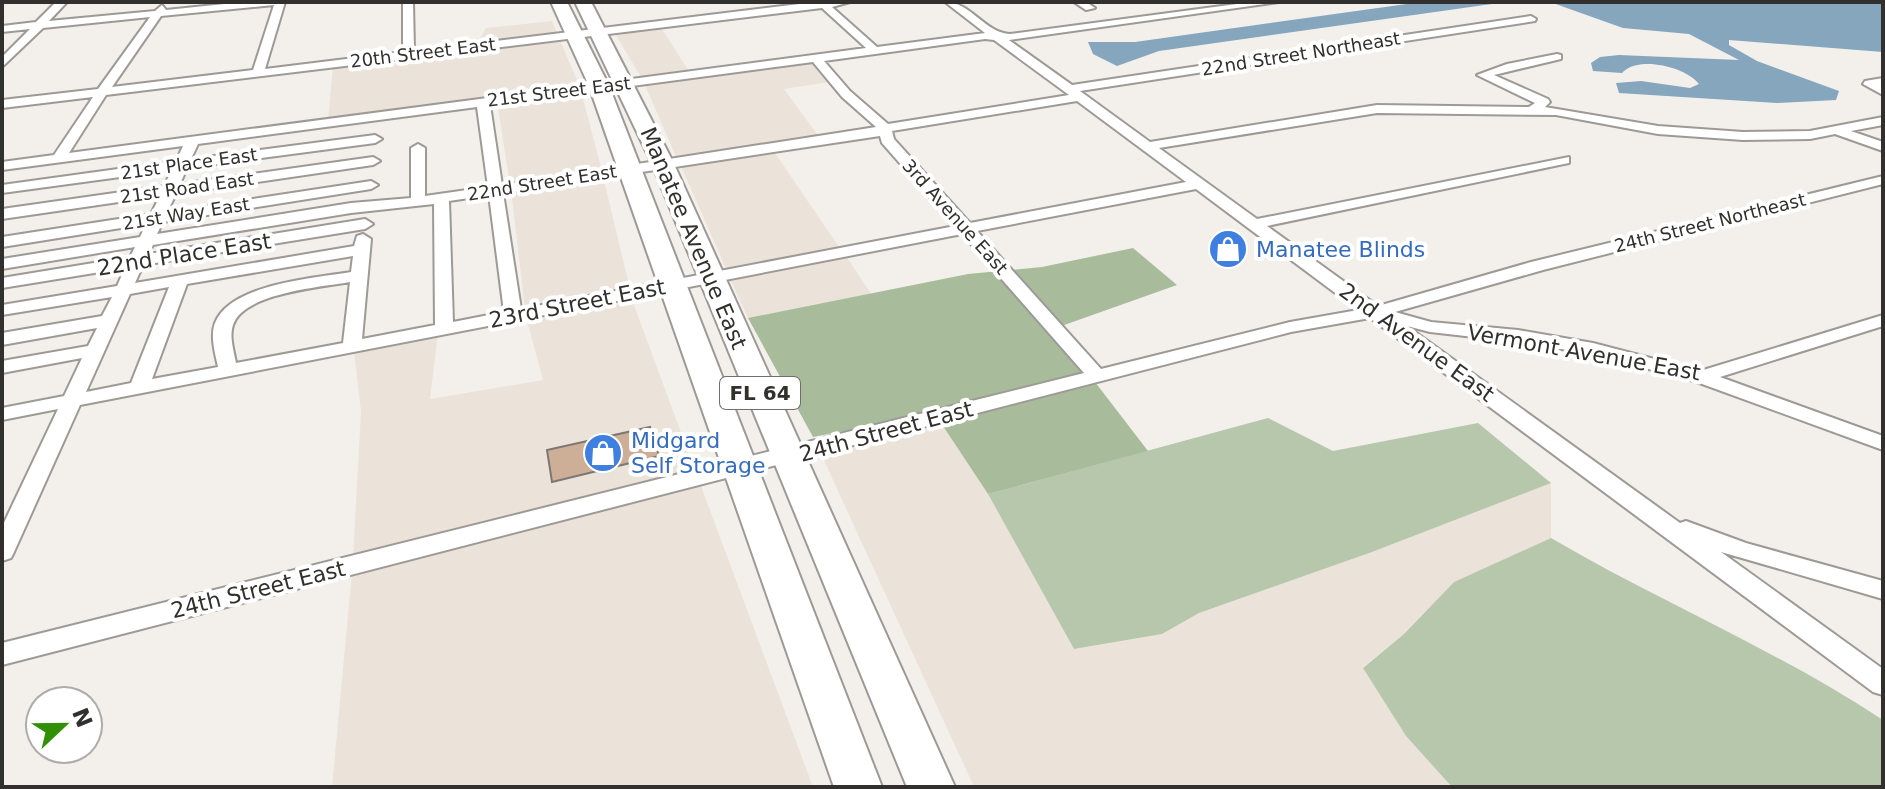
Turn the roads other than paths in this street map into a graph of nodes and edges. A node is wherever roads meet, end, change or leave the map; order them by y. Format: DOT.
graph roads {
  1 [pos="62,2"];
  2 [pos="167,2"];
  3 [pos="274,2"];
  4 [pos="280,2"];
  5 [pos="408,2"];
  6 [pos="559,2"];
  7 [pos="583,2"];
  8 [pos="845,2"];
  9 [pos="950,2"];
  10 [pos="1079,2"];
  11 [pos="1274,2"];
  12 [pos="822,3"];
  13 [pos="1090,8"];
  14 [pos="158,13"];
  15 [pos="1531,19"];
  16 [pos="41,25"];
  17 [pos="2,29"];
  18 [pos="587,33"];
  19 [pos="999,37"];
  20 [pos="875,51"];
  21 [pos="409,55"];
  22 [pos="1557,57"];
  23 [pos="816,59"];
  24 [pos="2,64"];
  25 [pos="258,73"];
  26 [pos="1883,82"];
  27 [pos="612,85"];
  28 [pos="1883,91"];
  29 [pos="102,92"];
  30 [pos="1076,93"];
  31 [pos="483,102"];
  32 [pos="2,104"];
  33 [pos="1532,110"];
  34 [pos="378,116"];
  35 [pos="1883,121"];
  36 [pos="885,128"];
  37 [pos="1838,131"];
  38 [pos="375,139"];
  39 [pos="193,140"];
  40 [pos="1148,146"];
  41 [pos="1883,147"];
  42 [pos="418,148"];
  43 [pos="59,158"];
  44 [pos="1564,160"];
  45 [pos="373,161"];
  46 [pos="663,164"];
  47 [pos="182,165"];
  48 [pos="2,166"];
  49 [pos="630,169"];
  50 [pos="1883,180"];
  51 [pos="1199,184"];
  52 [pos="371,185"];
  53 [pos="2,189"];
  54 [pos="170,190"];
  55 [pos="497,190"];
  56 [pos="441,198"];
  57 [pos="418,202"];
  58 [pos="2,214"];
  59 [pos="367,216"];
  60 [pos="157,218"];
  61 [pos="1254,224"];
  62 [pos="966,230"];
  63 [pos="147,241"];
  64 [pos="2,242"];
  65 [pos="361,250"];
  66 [pos="136,262"];
  67 [pos="2,264"];
  68 [pos="1537,266"];
  69 [pos="358,276"];
  70 [pos="713,278"];
  71 [pos="180,281"];
  72 [pos="2,283"];
  73 [pos="674,285"];
  74 [pos="124,290"];
  75 [pos="2,310"];
  76 [pos="1375,312"];
  77 [pos="513,316"];
  78 [pos="110,320"];
  79 [pos="1883,320"];
  80 [pos="444,329"];
  81 [pos="2,339"];
  82 [pos="352,346"];
  83 [pos="96,350"];
  84 [pos="2,367"];
  85 [pos="228,370"];
  86 [pos="1097,376"];
  87 [pos="1701,377"];
  88 [pos="139,387"];
  89 [pos="73,400"];
  90 [pos="2,414"];
  91 [pos="1883,443"];
  92 [pos="787,457"];
  93 [pos="739,469"];
  94 [pos="1656,517"];
  95 [pos="2,552"];
  96 [pos="1883,590"];
  97 [pos="2,654"];
  98 [pos="1883,684"];
  99 [pos="858,787"];
  100 [pos="931,787"];
  1 -- 16 [label="street"];
  2 -- 14 [label="street"];
  3 -- 14 [label="street"];
  4 -- 25 [label="street"];
  5 -- 21 [label="street"];
  6 -- 18 [label="main road, Manatee Avenue East / FL 64"];
  7 -- 18 [label="main road, Manatee Avenue East / FL 64"];
  8 -- 12 [label="street, 20th Street East"];
  9 -- 19 [label="street, 2nd Avenue East"];
  10 -- 13 [label="street"];
  11 -- 19 [label="street, 21st Street East"];
  12 -- 18 [label="street, 20th Street East"];
  12 -- 20 [label="street"];
  14 -- 16 [label="street"];
  14 -- 29 [label="street"];
  15 -- 30 [label="street, 22nd Street Northeast"];
  16 -- 17 [label="street"];
  16 -- 24 [label="street"];
  18 -- 21 [label="street, 20th Street East"];
  18 -- 27 [label="main road, Manatee Avenue East / FL 64"];
  19 -- 20 [label="street, 21st Street East"];
  19 -- 30 [label="street, 2nd Avenue East"];
  20 -- 23 [label="street, 21st Street East"];
  21 -- 25 [label="street, 20th Street East"];
  22 -- 33 [label="street"];
  23 -- 27 [label="street, 21st Street East"];
  23 -- 36 [label="street, 3rd Avenue East"];
  25 -- 29 [label="street, 20th Street East"];
  26 -- 28 [label="street"];
  27 -- 31 [label="street, 21st Street East"];
  27 -- 46 [label="main road, Manatee Avenue East / FL 64"];
  27 -- 49 [label="main road, Manatee Avenue East / FL 64"];
  29 -- 32 [label="street, 20th Street East"];
  29 -- 43 [label="street"];
  30 -- 36 [label="street, 22nd Street East"];
  30 -- 40 [label="street, 2nd Avenue East"];
  31 -- 34 [label="street, 21st Street East"];
  31 -- 55 [label="street"];
  33 -- 37 [label="street"];
  33 -- 40 [label="street"];
  34 -- 38 [label="street"];
  34 -- 39 [label="street, 21st Street East"];
  35 -- 37 [label="street"];
  36 -- 46 [label="street, 22nd Street East"];
  36 -- 62 [label="street, 3rd Avenue East"];
  37 -- 41 [label="street"];
  38 -- 45 [label="street"];
  38 -- 47 [label="street, 21st Place East"];
  39 -- 43 [label="street, 21st Street East"];
  39 -- 47 [label="street"];
  40 -- 51 [label="street, 2nd Avenue East"];
  42 -- 57 [label="street"];
  43 -- 48 [label="street, 21st Street East"];
  44 -- 61 [label="street"];
  45 -- 52 [label="street"];
  45 -- 54 [label="street, 21st Road East"];
  46 -- 49 [label="street, 22nd Street East"];
  46 -- 70 [label="main road, Manatee Avenue East / FL 64"];
  47 -- 53 [label="street, 21st Place East"];
  47 -- 54 [label="street"];
  49 -- 55 [label="street, 22nd Street East"];
  49 -- 73 [label="main road, Manatee Avenue East / FL 64"];
  50 -- 68 [label="street, 24th Street Northeast"];
  51 -- 61 [label="street, 2nd Avenue East"];
  51 -- 62 [label="street, 23rd Street East"];
  52 -- 59 [label="street"];
  52 -- 60 [label="street, 21st Way East"];
  54 -- 58 [label="street, 21st Road East"];
  54 -- 60 [label="street"];
  55 -- 56 [label="street, 22nd Street East"];
  55 -- 77 [label="street"];
  56 -- 57 [label="street, 22nd Street East"];
  56 -- 80 [label="street"];
  57 -- 59 [label="street, 22nd Street East"];
  59 -- 63 [label="street, 22nd Street East"];
  59 -- 65 [label="street"];
  59 -- 66 [label="street, 22nd Place East"];
  60 -- 63 [label="street"];
  60 -- 64 [label="street, 21st Way East"];
  61 -- 76 [label="street, 2nd Avenue East"];
  62 -- 70 [label="street, 23rd Street East"];
  62 -- 86 [label="street, 3rd Avenue East"];
  63 -- 66 [label="street"];
  63 -- 67 [label="street, 22nd Street East"];
  65 -- 69 [label="street"];
  65 -- 71 [label="street"];
  66 -- 72 [label="street, 22nd Place East"];
  66 -- 74 [label="street"];
  68 -- 76 [label="street, 24th Street East"];
  69 -- 82 [label="street"];
  69 -- 85 [label="street"];
  70 -- 73 [label="street, 23rd Street East"];
  70 -- 92 [label="main road, Manatee Avenue East / FL 64"];
  71 -- 74 [label="street"];
  71 -- 88 [label="street"];
  73 -- 77 [label="street, 23rd Street East"];
  73 -- 93 [label="main road, Manatee Avenue East / FL 64"];
  74 -- 75 [label="street"];
  74 -- 78 [label="street"];
  76 -- 86 [label="street, 24th Street East"];
  76 -- 87 [label="street, Vermont Avenue East"];
  76 -- 94 [label="street, 2nd Avenue East"];
  77 -- 80 [label="street, 23rd Street East"];
  78 -- 81 [label="street"];
  78 -- 83 [label="street"];
  79 -- 87 [label="street, Vermont Avenue East"];
  80 -- 82 [label="street, 23rd Street East"];
  82 -- 85 [label="street, 23rd Street East"];
  83 -- 84 [label="street"];
  83 -- 89 [label="street"];
  85 -- 88 [label="street, 23rd Street East"];
  86 -- 92 [label="street, 24th Street East"];
  87 -- 91 [label="street"];
  88 -- 89 [label="street, 23rd Street East"];
  89 -- 90 [label="street, 23rd Street East"];
  89 -- 95 [label="street"];
  92 -- 93 [label="street, 24th Street East"];
  92 -- 100 [label="main road, Manatee Avenue East / FL 64"];
  93 -- 97 [label="street, 24th Street East"];
  93 -- 99 [label="main road, Manatee Avenue East / FL 64"];
  94 -- 96 [label="street"];
  94 -- 98 [label="street, 2nd Avenue East"];
}
